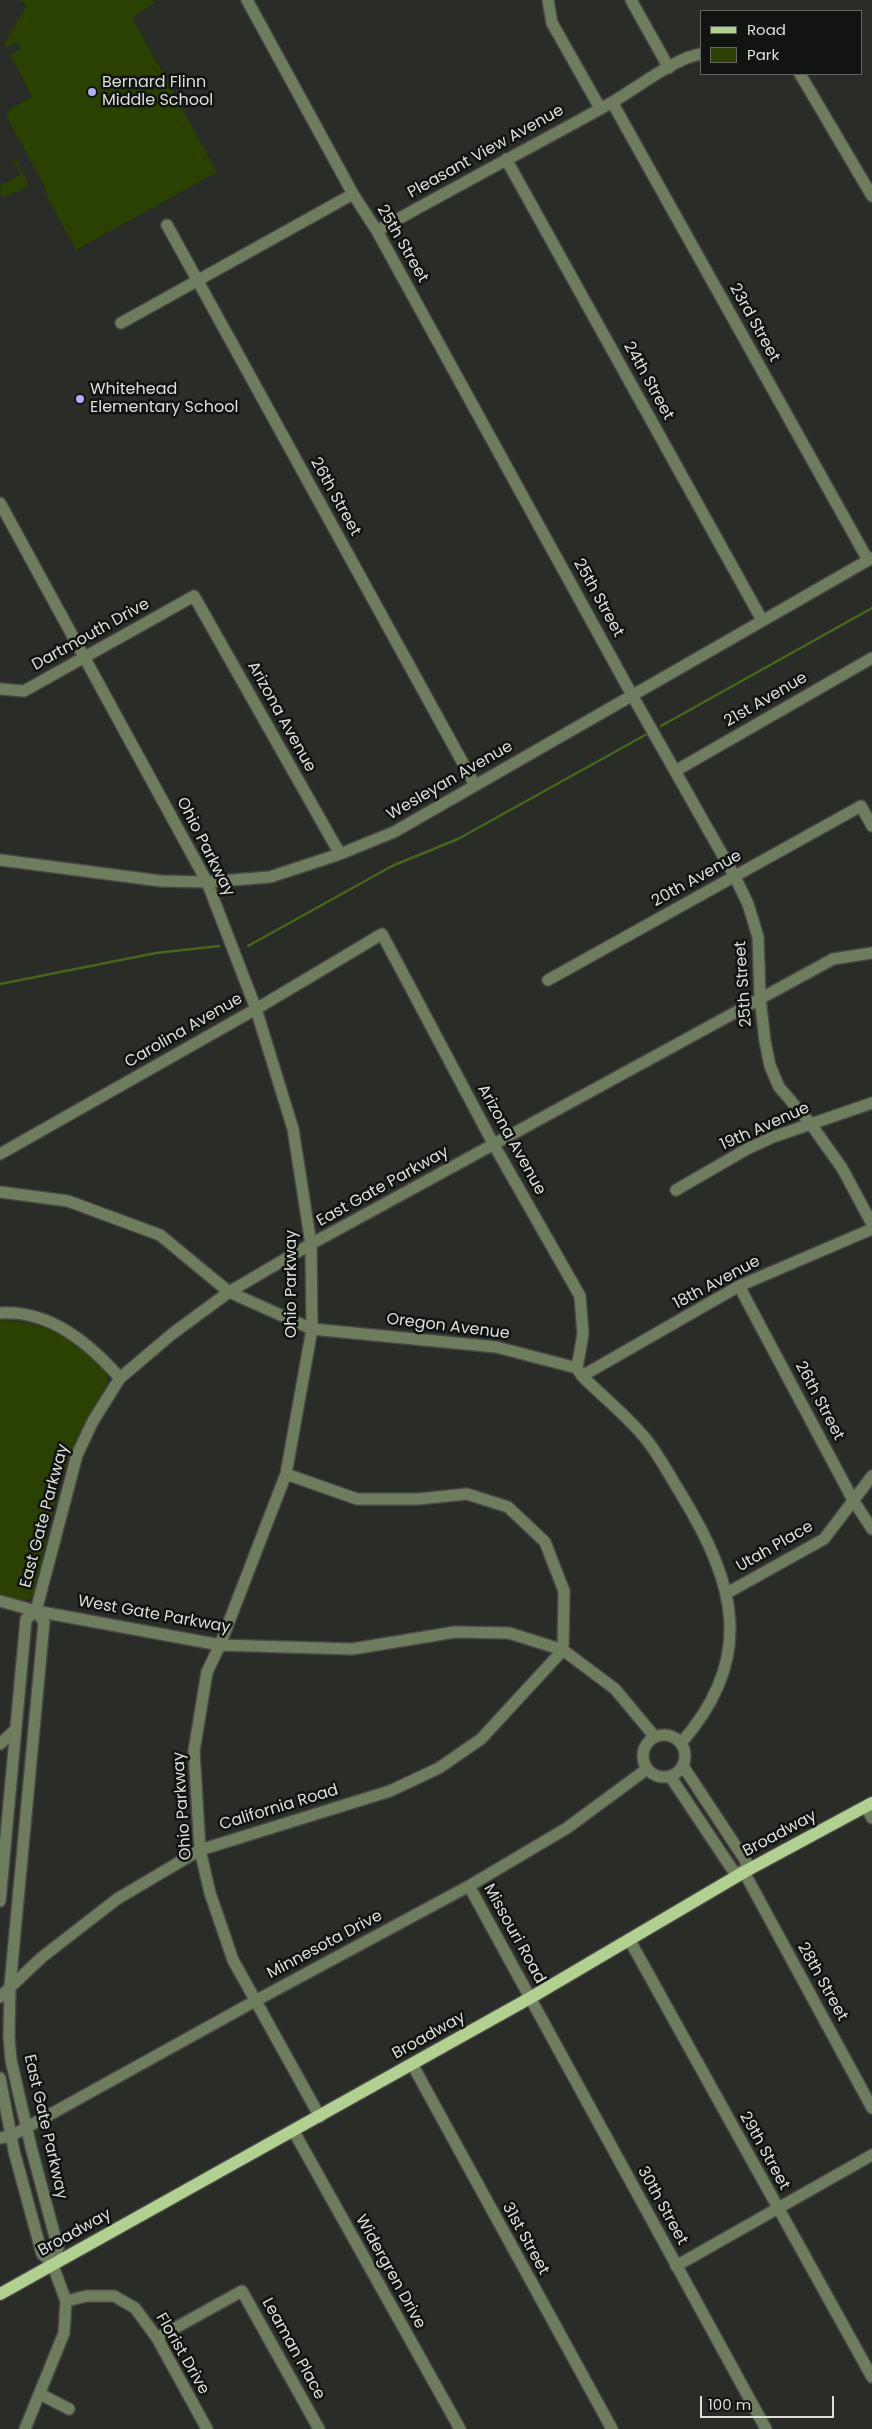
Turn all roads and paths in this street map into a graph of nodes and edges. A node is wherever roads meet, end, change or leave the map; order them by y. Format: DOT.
graph roads {
  1 [pos="247,0"];
  2 [pos="548,0"];
  3 [pos="631,0"];
  4 [pos="700,54"];
  5 [pos="669,68"];
  6 [pos="801,75"];
  7 [pos="612,102"];
  8 [pos="600,108"];
  9 [pos="506,158"];
  10 [pos="353,194"];
  11 [pos="872,196"];
  12 [pos="167,225"];
  13 [pos="377,231"];
  14 [pos="198,281"];
  15 [pos="121,323"];
  16 [pos="0,503"];
  17 [pos="870,559"];
  18 [pos="194,596"];
  19 [pos="762,620"];
  20 [pos="86,658"];
  21 [pos="872,658"];
  22 [pos="0,690"];
  23 [pos="632,695"];
  24 [pos="677,770"];
  25 [pos="475,785"];
  26 [pos="872,826"];
  27 [pos="340,854"];
  28 [pos="0,860"];
  29 [pos="735,877"];
  30 [pos="207,882"];
  31 [pos="382,934"];
  32 [pos="872,953"];
  33 [pos="548,980"];
  34 [pos="760,998"];
  35 [pos="256,1009"];
  36 [pos="872,1103"];
  37 [pos="810,1123"];
  38 [pos="494,1145"];
  39 [pos="0,1154"];
  40 [pos="676,1190"];
  41 [pos="0,1192"];
  42 [pos="872,1224"];
  43 [pos="872,1229"];
  44 [pos="312,1244"];
  45 [pos="739,1286"];
  46 [pos="229,1292"];
  47 [pos="0,1313"];
  48 [pos="312,1329"];
  49 [pos="580,1372"];
  50 [pos="120,1378"];
  51 [pos="286,1474"];
  52 [pos="872,1476"];
  53 [pos="853,1500"];
  54 [pos="872,1529"];
  55 [pos="727,1593"];
  56 [pos="0,1601"];
  57 [pos="36,1611"];
  58 [pos="220,1645"];
  59 [pos="563,1650"];
  60 [pos="14,1731"];
  61 [pos="655,1737"];
  62 [pos="681,1743"];
  63 [pos="0,1744"];
  64 [pos="683,1766"];
  65 [pos="647,1769"];
  66 [pos="670,1776"];
  67 [pos="4,1797"];
  68 [pos="27,1806"];
  69 [pos="870,1809"];
  70 [pos="200,1850"];
  71 [pos="744,1872"];
  72 [pos="469,1886"];
  73 [pos="0,1901"];
  74 [pos="629,1939"];
  75 [pos="10,1986"];
  76 [pos="0,1997"];
  77 [pos="530,1998"];
  78 [pos="254,2001"];
  79 [pos="412,2064"];
  80 [pos="0,2078"];
  81 [pos="872,2108"];
  82 [pos="320,2117"];
  83 [pos="27,2128"];
  84 [pos="293,2130"];
  85 [pos="5,2137"];
  86 [pos="872,2155"];
  87 [pos="777,2209"];
  88 [pos="52,2263"];
  89 [pos="676,2266"];
  90 [pos="0,2294"];
  91 [pos="66,2301"];
  92 [pos="157,2338"];
  93 [pos="872,2378"];
  94 [pos="40,2394"];
  95 [pos="69,2409"];
  96 [pos="25,2429"];
  97 [pos="206,2429"];
  98 [pos="319,2429"];
  99 [pos="460,2429"];
  100 [pos="612,2429"];
  101 [pos="766,2429"];
  1 -- 10 [label="street, 25th Street"];
  2 -- 8 [label="street"];
  3 -- 5 [label="street"];
  4 -- 5 [label="street, Pleasant View Avenue"];
  5 -- 7 [label="street, Pleasant View Avenue"];
  6 -- 11 [label="street"];
  7 -- 8 [label="street, Pleasant View Avenue"];
  7 -- 17 [label="street, 23rd Street"];
  8 -- 9 [label="street, Pleasant View Avenue"];
  9 -- 13 [label="street, Pleasant View Avenue"];
  9 -- 19 [label="street, 24th Street"];
  10 -- 13 [label="street, 25th Street"];
  10 -- 14 [label="street"];
  12 -- 14 [label="street, 26th Street"];
  13 -- 23 [label="street, 25th Street"];
  14 -- 15 [label="street"];
  14 -- 25 [label="street, 26th Street"];
  16 -- 20 [label="street, Ohio Parkway"];
  17 -- 19 [label="street, Wesleyan Avenue"];
  18 -- 20 [label="street, Dartmouth Drive"];
  18 -- 27 [label="street, Arizona Avenue"];
  19 -- 23 [label="street, Wesleyan Avenue"];
  20 -- 22 [label="street, Dartmouth Drive"];
  20 -- 30 [label="street, Ohio Parkway"];
  21 -- 24 [label="street, 21st Avenue"];
  23 -- 24 [label="street, 25th Street"];
  23 -- 25 [label="street, Wesleyan Avenue"];
  24 -- 29 [label="street, 25th Street"];
  25 -- 27 [label="street, Wesleyan Avenue"];
  26 -- 29 [label="street, 20th Avenue"];
  27 -- 30 [label="street, Wesleyan Avenue"];
  28 -- 30 [label="street, Wesleyan Avenue"];
  29 -- 33 [label="street, 20th Avenue"];
  29 -- 34 [label="street, 25th Street"];
  30 -- 35 [label="street, Ohio Parkway"];
  31 -- 35 [label="street, Carolina Avenue"];
  31 -- 38 [label="street, Arizona Avenue"];
  32 -- 34 [label="street, East Gate Parkway"];
  34 -- 37 [label="street, 25th Street"];
  34 -- 38 [label="street, East Gate Parkway"];
  35 -- 39 [label="street, Carolina Avenue"];
  35 -- 44 [label="street, Ohio Parkway"];
  36 -- 37 [label="street, 19th Avenue"];
  37 -- 40 [label="street, 19th Avenue"];
  37 -- 42 [label="street, 25th Street"];
  38 -- 44 [label="street, East Gate Parkway"];
  38 -- 49 [label="street, Arizona Avenue"];
  41 -- 46 [label="street, Oregon Avenue"];
  43 -- 45 [label="street, 18th Avenue"];
  44 -- 46 [label="street, East Gate Parkway"];
  44 -- 48 [label="street, Ohio Parkway"];
  45 -- 49 [label="street, 18th Avenue"];
  45 -- 53 [label="street, 26th Street"];
  46 -- 48 [label="street, Oregon Avenue"];
  46 -- 50 [label="street, East Gate Parkway"];
  47 -- 50 [label="street"];
  48 -- 49 [label="street, Oregon Avenue"];
  48 -- 51 [label="street, Ohio Parkway"];
  49 -- 55 [label="street"];
  50 -- 57 [label="street, East Gate Parkway"];
  51 -- 58 [label="street, Ohio Parkway"];
  51 -- 59 [label="street"];
  52 -- 53 [label="street, Utah Place"];
  53 -- 54 [label="street, 26th Street"];
  53 -- 55 [label="street, Utah Place"];
  55 -- 62 [label="street"];
  56 -- 57 [label="street, West Gate Parkway"];
  57 -- 58 [label="street, West Gate Parkway"];
  57 -- 60 [label="street, East Gate Parkway"];
  57 -- 68 [label="street, East Gate Parkway"];
  58 -- 59 [label="street, West Gate Parkway"];
  58 -- 70 [label="street, Ohio Parkway"];
  59 -- 61 [label="street, West Gate Parkway"];
  59 -- 70 [label="street, California Road"];
  60 -- 63 [label="street"];
  60 -- 67 [label="street, East Gate Parkway"];
  61 -- 62 [label="street"];
  61 -- 65 [label="street"];
  62 -- 64 [label="street"];
  64 -- 66 [label="street"];
  64 -- 71 [label="street"];
  65 -- 66 [label="street"];
  65 -- 72 [label="street, Minnesota Drive"];
  66 -- 71 [label="street"];
  67 -- 68 [label="street"];
  67 -- 73 [label="street, East Gate Parkway"];
  68 -- 75 [label="street, East Gate Parkway"];
  69 -- 71 [label="main road, Broadway"];
  70 -- 75 [label="street, California Road"];
  70 -- 78 [label="street, Ohio Parkway"];
  71 -- 74 [label="main road, Broadway"];
  71 -- 81 [label="street, 28th Street"];
  72 -- 77 [label="street, Missouri Road"];
  72 -- 78 [label="street, Minnesota Drive"];
  74 -- 77 [label="main road, Broadway"];
  74 -- 87 [label="street, 29th Street"];
  75 -- 76 [label="street, California Road"];
  75 -- 83 [label="street, East Gate Parkway"];
  77 -- 79 [label="main road, Broadway"];
  77 -- 89 [label="street, 30th Street"];
  78 -- 82 [label="street, Ohio Parkway"];
  78 -- 83 [label="street, Minnesota Drive"];
  79 -- 82 [label="main road, Broadway"];
  79 -- 100 [label="street, 31st Street"];
  80 -- 85 [label="street, East Gate Parkway"];
  82 -- 84 [label="main road, Broadway"];
  83 -- 85 [label="street, Minnesota Drive"];
  83 -- 88 [label="street, East Gate Parkway"];
  84 -- 88 [label="main road, Broadway"];
  84 -- 99 [label="street, Widergren Drive"];
  85 -- 88 [label="street, East Gate Parkway"];
  86 -- 87 [label="street"];
  87 -- 89 [label="street"];
  87 -- 93 [label="street, 29th Street"];
  88 -- 90 [label="main road, Broadway"];
  88 -- 91 [label="street, East Gate Parkway"];
  89 -- 101 [label="street, 30th Street"];
  91 -- 92 [label="street, Florist Drive"];
  91 -- 94 [label="street, East Gate Parkway"];
  92 -- 97 [label="street, Florist Drive"];
  92 -- 98 [label="street, Leaman Place"];
  94 -- 95 [label="street"];
  94 -- 96 [label="street, East Gate Parkway"];
}
